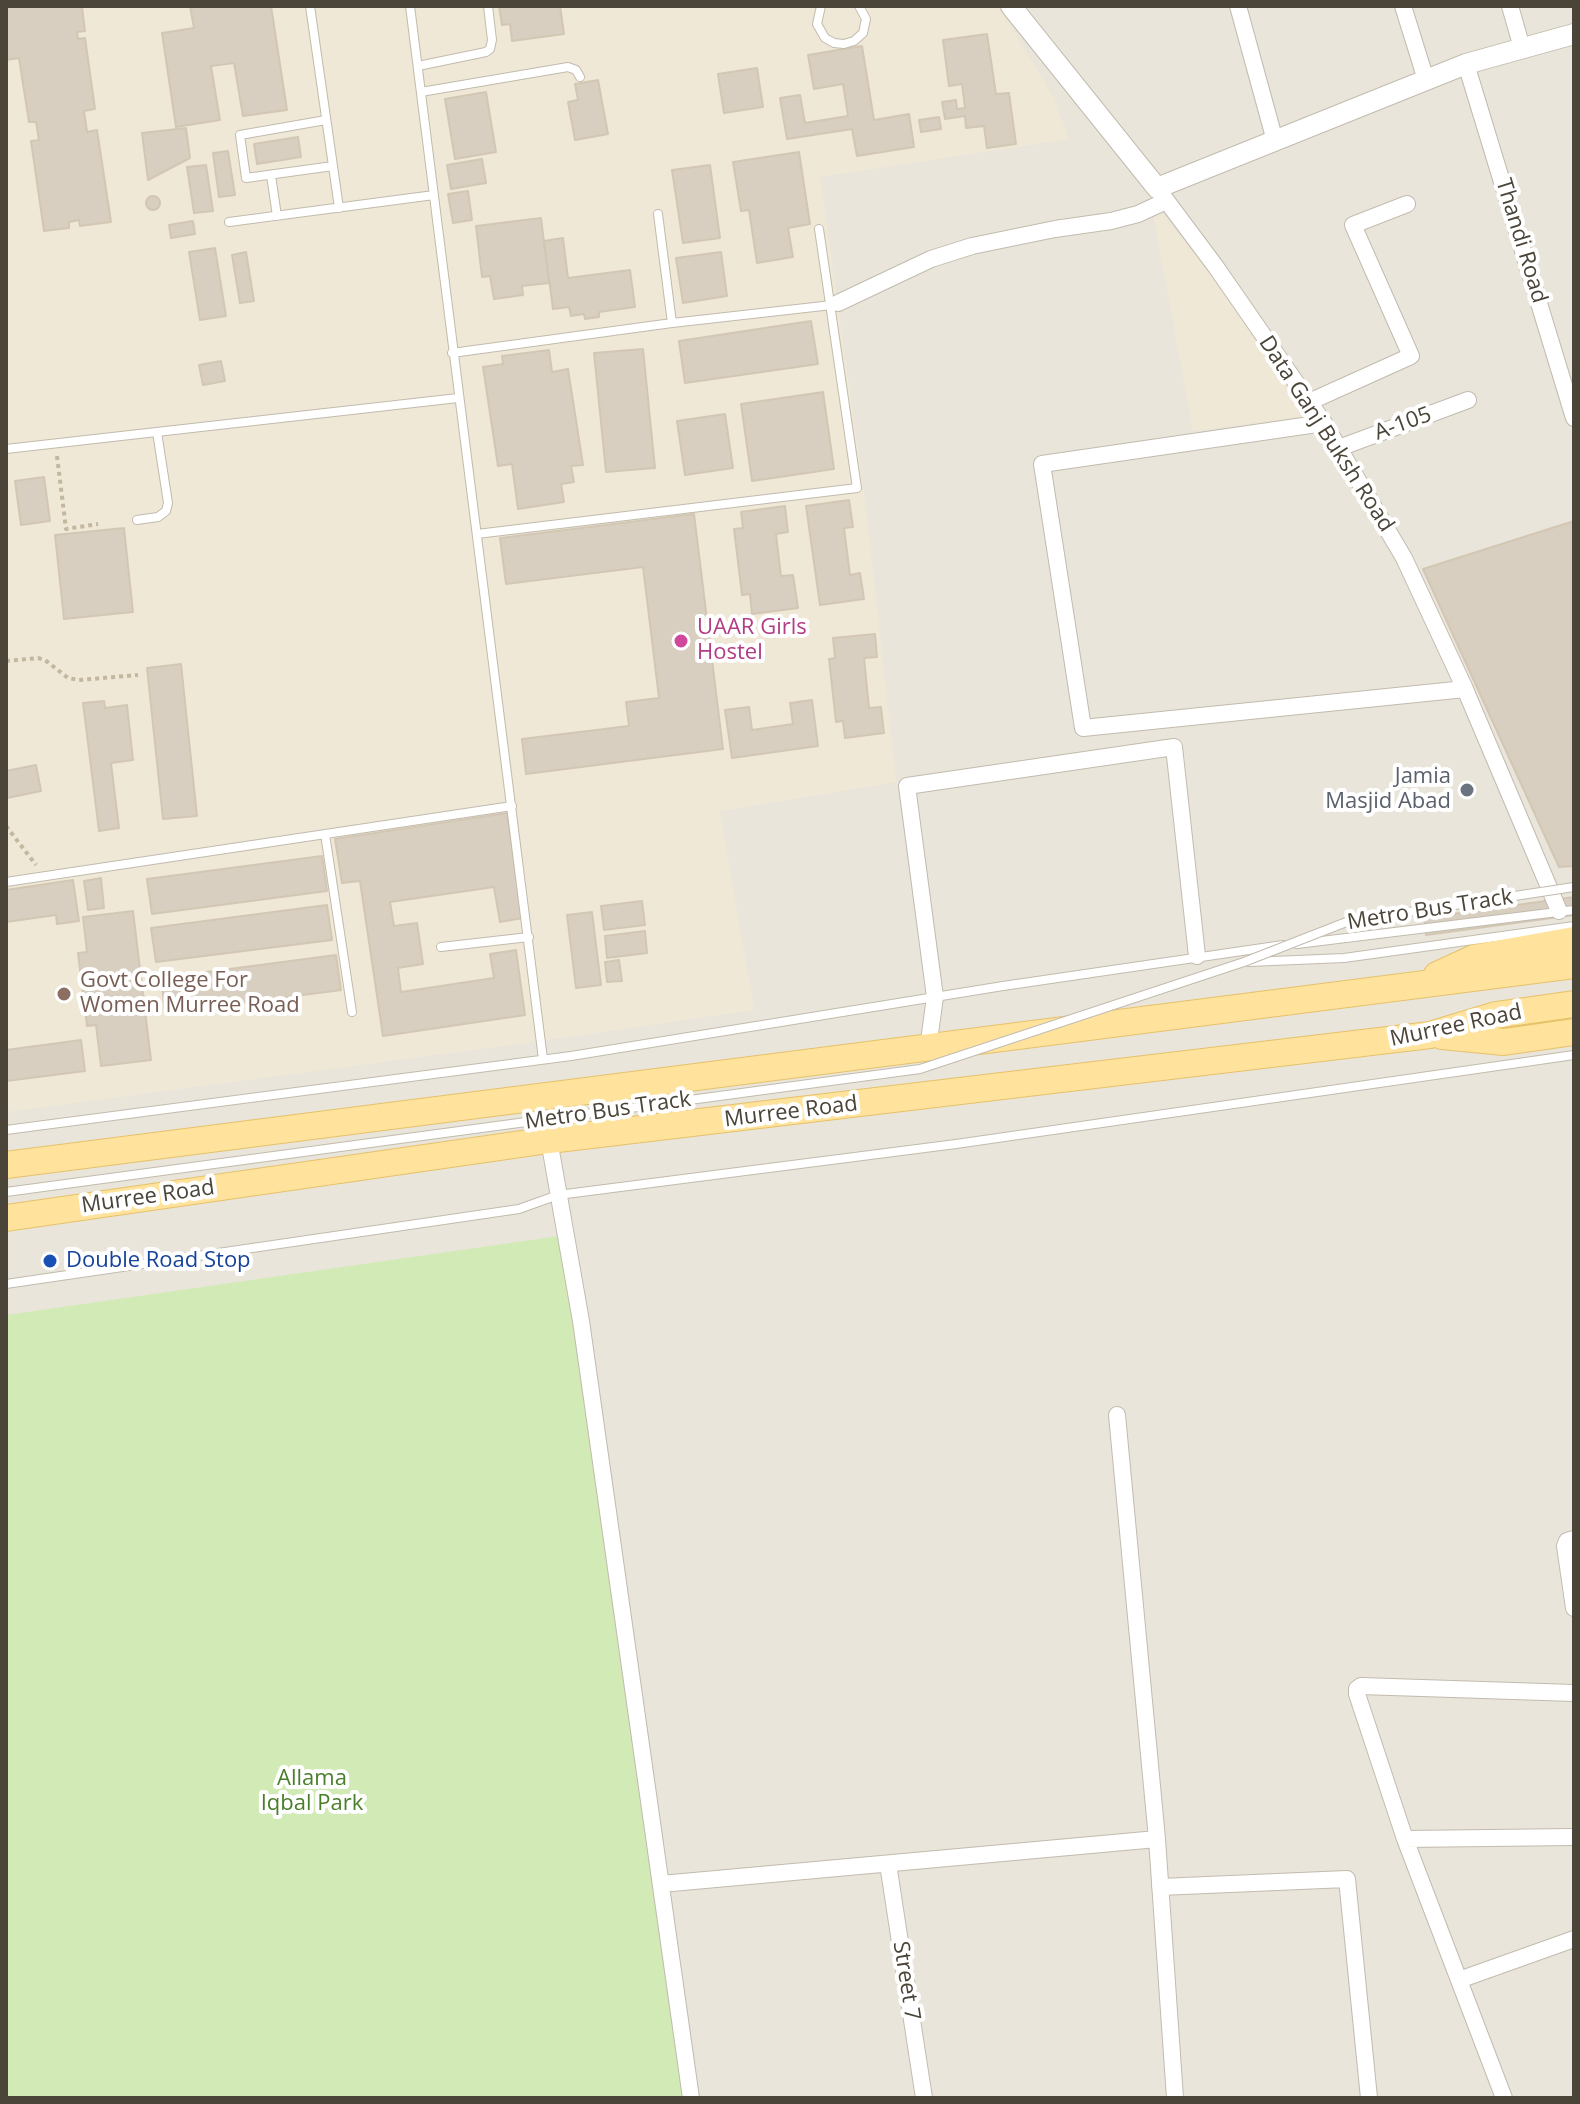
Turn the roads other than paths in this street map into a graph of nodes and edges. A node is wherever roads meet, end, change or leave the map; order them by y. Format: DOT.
graph roads {
  1 [pos="310,6"];
  2 [pos="410,6"];
  3 [pos="488,6"];
  4 [pos="821,6"];
  5 [pos="859,6"];
  6 [pos="1011,6"];
  7 [pos="1238,6"];
  8 [pos="1403,6"];
  9 [pos="1510,6"];
  10 [pos="1574,34"];
  11 [pos="1522,48"];
  12 [pos="1466,64"];
  13 [pos="418,66"];
  14 [pos="580,77"];
  15 [pos="1426,80"];
  16 [pos="421,92"];
  17 [pos="326,120"];
  18 [pos="1275,141"];
  19 [pos="333,166"];
  20 [pos="271,175"];
  21 [pos="434,195"];
  22 [pos="1161,195"];
  23 [pos="1407,204"];
  24 [pos="339,208"];
  25 [pos="658,214"];
  26 [pos="277,216"];
  27 [pos="229,222"];
  28 [pos="819,229"];
  29 [pos="834,304"];
  30 [pos="672,323"];
  31 [pos="452,353"];
  32 [pos="458,398"];
  33 [pos="1468,400"];
  34 [pos="1309,402"];
  35 [pos="1574,418"];
  36 [pos="1324,423"];
  37 [pos="157,432"];
  38 [pos="1339,448"];
  39 [pos="6,449"];
  40 [pos="137,520"];
  41 [pos="477,534"];
  42 [pos="1465,689"];
  43 [pos="512,806"];
  44 [pos="325,834"];
  45 [pos="6,882"];
  46 [pos="1574,887"];
  47 [pos="1567,910"];
  48 [pos="1574,926"];
  49 [pos="529,937"];
  50 [pos="1574,940"];
  51 [pos="441,947"];
  52 [pos="1197,956"];
  53 [pos="1244,962"];
  54 [pos="1574,965"];
  55 [pos="1408,988"];
  56 [pos="935,997"];
  57 [pos="1574,1004"];
  58 [pos="352,1012"];
  59 [pos="1574,1032"];
  60 [pos="1430,1035"];
  61 [pos="928,1048"];
  62 [pos="1574,1055"];
  63 [pos="543,1059"];
  64 [pos="6,1130"];
  65 [pos="549,1140"];
  66 [pos="6,1165"];
  67 [pos="6,1192"];
  68 [pos="558,1195"];
  69 [pos="6,1218"];
  70 [pos="6,1284"];
  71 [pos="1117,1415"];
  72 [pos="1574,1539"];
  73 [pos="1574,1608"];
  74 [pos="1574,1693"];
  75 [pos="1574,1837"];
  76 [pos="1157,1839"];
  77 [pos="1405,1839"];
  78 [pos="888,1864"];
  79 [pos="661,1884"];
  80 [pos="1160,1887"];
  81 [pos="1574,1939"];
  82 [pos="1459,1980"];
  83 [pos="691,2098"];
  84 [pos="924,2098"];
  85 [pos="1175,2098"];
  86 [pos="1369,2098"];
  87 [pos="1504,2098"];
  1 -- 17 [label="lane"];
  2 -- 13 [label="lane"];
  3 -- 13 [label="lane"];
  4 -- 5 [label="lane"];
  6 -- 22 [label="street, Data Ganj Buksh Road"];
  7 -- 18 [label="street"];
  8 -- 15 [label="street"];
  9 -- 11 [label="street"];
  10 -- 11 [label="street"];
  11 -- 12 [label="street"];
  12 -- 15 [label="street"];
  12 -- 35 [label="street, Thandi Road"];
  13 -- 16 [label="lane"];
  14 -- 16 [label="lane"];
  15 -- 18 [label="street"];
  16 -- 21 [label="lane"];
  17 -- 19 [label="lane"];
  17 -- 20 [label="lane"];
  18 -- 22 [label="street"];
  19 -- 20 [label="lane"];
  19 -- 24 [label="lane"];
  20 -- 26 [label="lane"];
  21 -- 24 [label="lane"];
  21 -- 31 [label="lane"];
  22 -- 29 [label="street"];
  22 -- 34 [label="street, Data Ganj Buksh Road"];
  23 -- 34 [label="street"];
  24 -- 26 [label="lane"];
  25 -- 30 [label="lane"];
  26 -- 27 [label="lane"];
  28 -- 29 [label="lane"];
  29 -- 30 [label="lane"];
  29 -- 41 [label="lane"];
  30 -- 31 [label="lane"];
  31 -- 32 [label="lane"];
  32 -- 37 [label="lane"];
  32 -- 41 [label="lane"];
  33 -- 38 [label="street, A-105"];
  34 -- 36 [label="street, Data Ganj Buksh Road"];
  36 -- 38 [label="street, Data Ganj Buksh Road"];
  36 -- 42 [label="street"];
  37 -- 39 [label="lane"];
  37 -- 40 [label="lane"];
  38 -- 42 [label="street, Data Ganj Buksh Road"];
  41 -- 43 [label="lane"];
  42 -- 47 [label="street, Data Ganj Buksh Road"];
  43 -- 44 [label="lane"];
  43 -- 49 [label="lane"];
  44 -- 45 [label="lane"];
  44 -- 58 [label="lane"];
  46 -- 53 [label="lane, Metro Bus Track, bridge"];
  47 -- 52 [label="lane"];
  48 -- 53 [label="lane, Metro Bus Track"];
  49 -- 51 [label="lane"];
  49 -- 63 [label="lane"];
  50 -- 55 [label="main road"];
  52 -- 56 [label="lane"];
  52 -- 56 [label="street"];
  53 -- 67 [label="lane, Metro Bus Track, bridge"];
  54 -- 55 [label="main road, Murree Road"];
  55 -- 61 [label="main road, Murree Road"];
  56 -- 61 [label="street"];
  56 -- 63 [label="lane"];
  57 -- 60 [label="main road, Murree Road"];
  59 -- 60 [label="main road"];
  60 -- 65 [label="main road, Murree Road"];
  61 -- 66 [label="main road, Murree Road"];
  62 -- 68 [label="lane"];
  63 -- 64 [label="lane"];
  65 -- 68 [label="street"];
  65 -- 69 [label="main road, Murree Road"];
  68 -- 70 [label="lane"];
  68 -- 79 [label="street"];
  71 -- 76 [label="street"];
  72 -- 73 [label="street"];
  74 -- 77 [label="street"];
  75 -- 77 [label="street"];
  76 -- 78 [label="street"];
  76 -- 80 [label="street"];
  77 -- 82 [label="street"];
  78 -- 79 [label="street"];
  78 -- 84 [label="street, Street 7"];
  79 -- 83 [label="street"];
  80 -- 85 [label="street"];
  80 -- 86 [label="street"];
  81 -- 82 [label="street"];
  82 -- 87 [label="street"];
}
